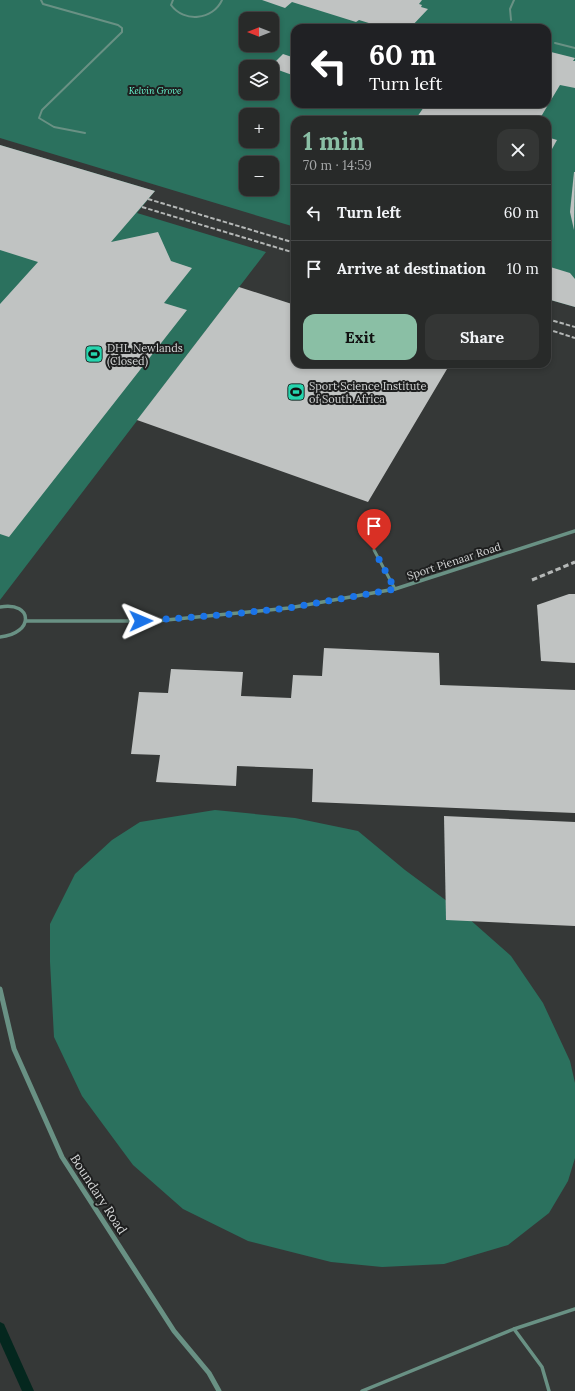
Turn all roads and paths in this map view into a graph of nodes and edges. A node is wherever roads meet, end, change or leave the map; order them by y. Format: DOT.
graph roads {
  1 [pos="41,0"];
  2 [pos="173,0"];
  3 [pos="222,0"];
  4 [pos="514,0"];
  5 [pos="511,20"];
  6 [pos="555,43"];
  7 [pos="575,48"];
  8 [pos="85,133"];
  9 [pos="575,531"];
  10 [pos="374,550"];
  11 [pos="395,589"];
  12 [pos="0,607"];
  13 [pos="26,621"];
  14 [pos="0,637"];
  15 [pos="0,989"];
  16 [pos="575,1309"];
  17 [pos="514,1329"];
  18 [pos="219,1391"];
  19 [pos="362,1391"];
  20 [pos="549,1391"];
  1 -- 8 [label="lane"];
  2 -- 3 [label="lane"];
  4 -- 5 [label="lane"];
  6 -- 7 [label="lane"];
  9 -- 11 [label="street, Sport Pienaar Road"];
  10 -- 11 [label="lane"];
  11 -- 13 [label="street, Sport Pienaar Road"];
  12 -- 13 [label="street"];
  13 -- 14 [label="street"];
  15 -- 18 [label="street, Boundary Road"];
  16 -- 17 [label="lane"];
  17 -- 19 [label="lane"];
  17 -- 20 [label="lane"];
}
